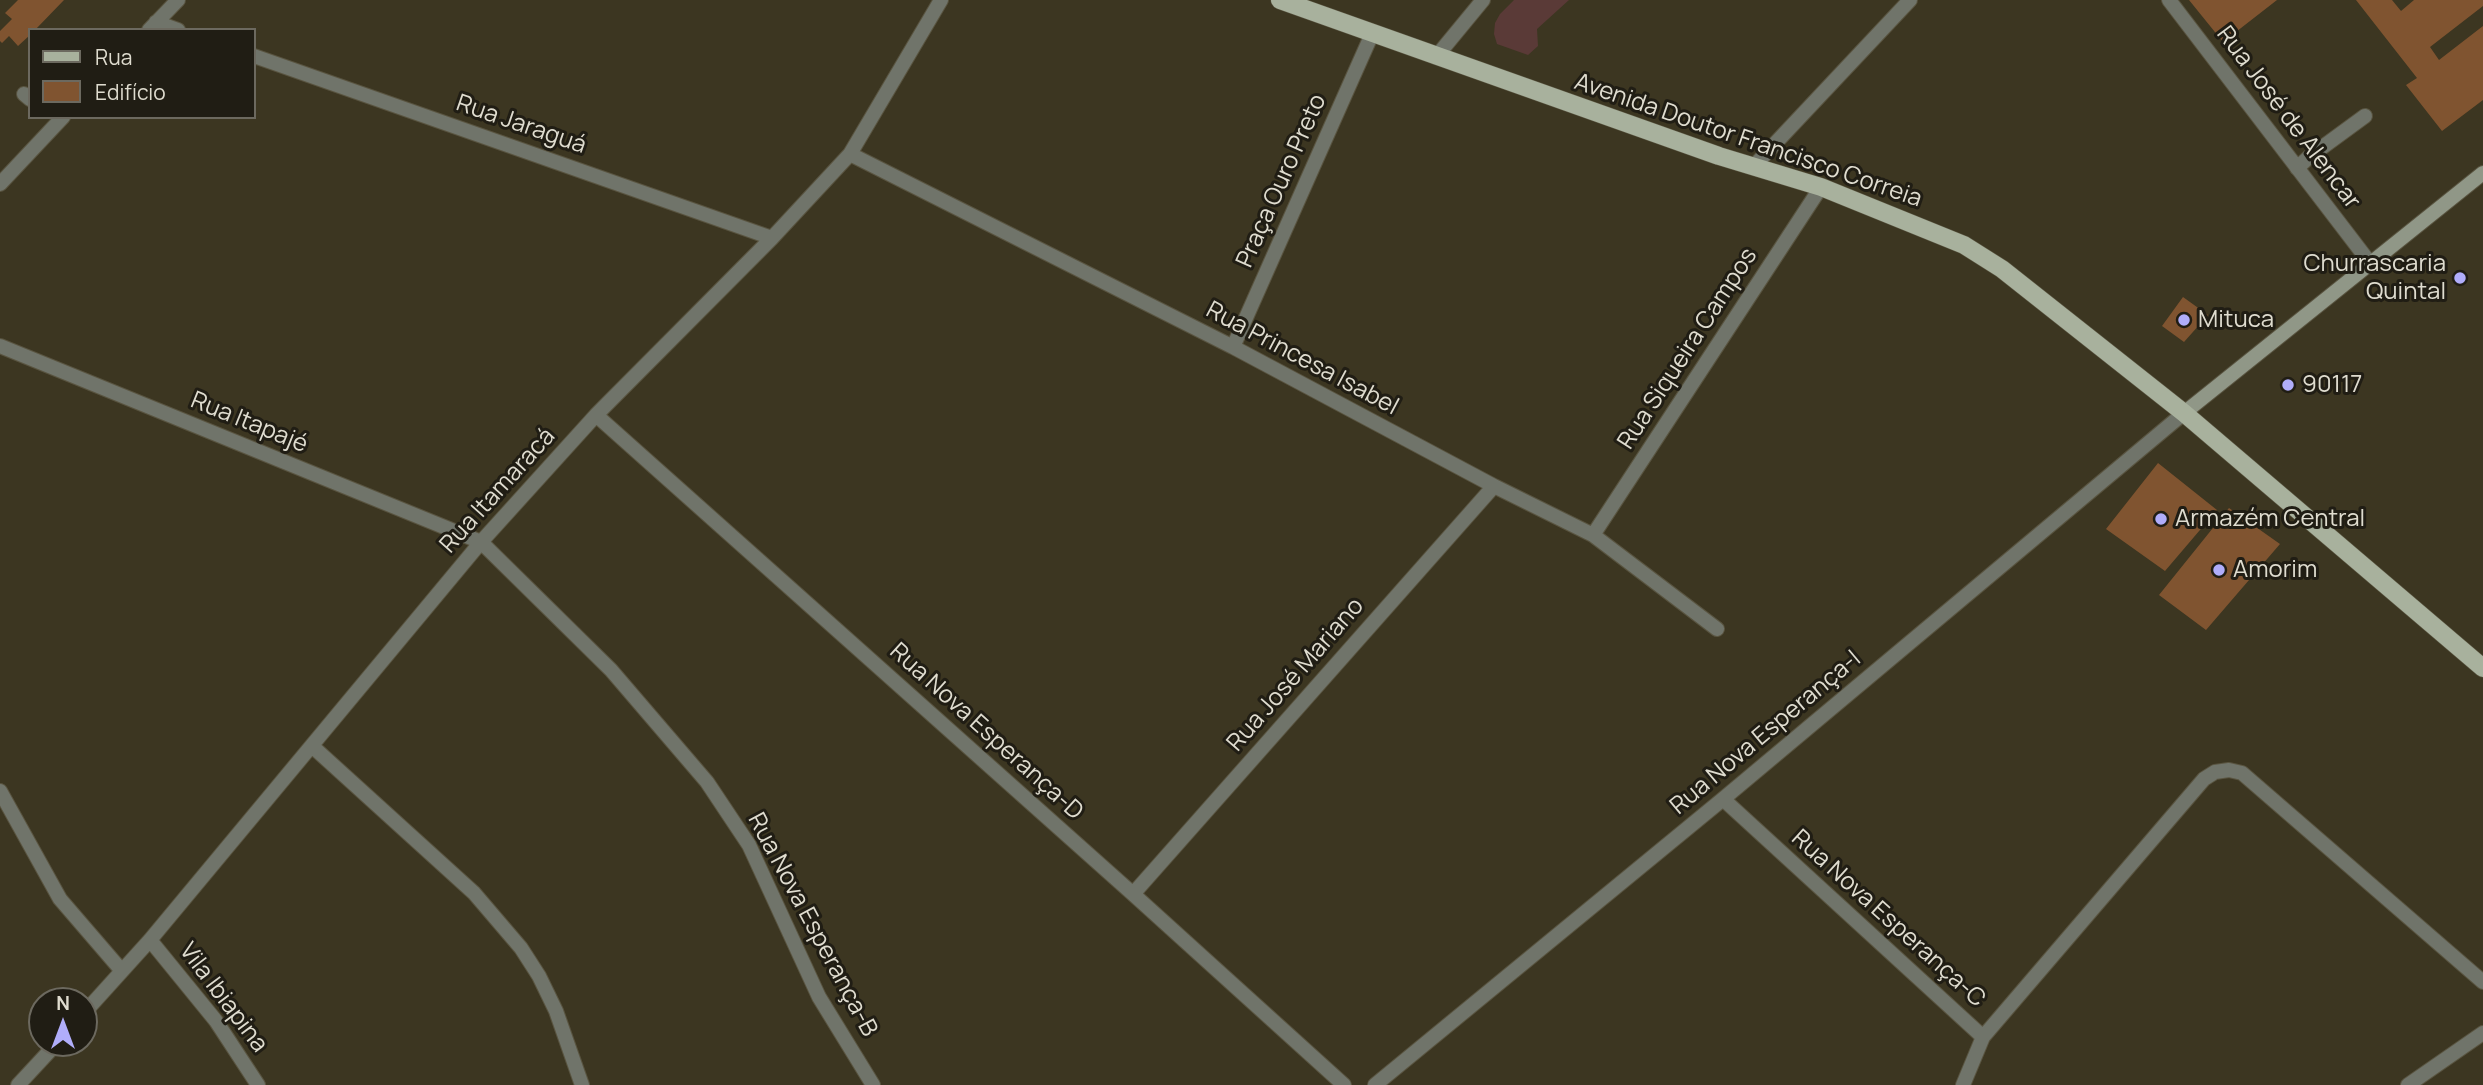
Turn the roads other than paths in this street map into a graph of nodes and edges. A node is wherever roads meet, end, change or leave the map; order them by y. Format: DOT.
graph roads {
  1 [pos="178,0"];
  2 [pos="941,0"];
  3 [pos="1280,0"];
  4 [pos="1483,0"];
  5 [pos="1910,0"];
  6 [pos="2169,0"];
  7 [pos="152,26"];
  8 [pos="1372,34"];
  9 [pos="256,57"];
  10 [pos="1436,57"];
  11 [pos="2365,116"];
  12 [pos="58,119"];
  13 [pos="850,154"];
  14 [pos="1753,167"];
  15 [pos="2297,168"];
  16 [pos="2483,173"];
  17 [pos="0,184"];
  18 [pos="1821,187"];
  19 [pos="772,237"];
  20 [pos="2370,263"];
  21 [pos="0,346"];
  22 [pos="1233,347"];
  23 [pos="2184,413"];
  24 [pos="596,415"];
  25 [pos="1494,486"];
  26 [pos="1593,535"];
  27 [pos="481,542"];
  28 [pos="1717,629"];
  29 [pos="2483,668"];
  30 [pos="312,746"];
  31 [pos="0,791"];
  32 [pos="1723,799"];
  33 [pos="1133,894"];
  34 [pos="150,940"];
  35 [pos="122,971"];
  36 [pos="2483,982"];
  37 [pos="98,998"];
  38 [pos="2483,1033"];
  39 [pos="1983,1037"];
  40 [pos="44,1057"];
  41 [pos="18,1085"];
  42 [pos="258,1085"];
  43 [pos="582,1085"];
  44 [pos="873,1085"];
  45 [pos="1344,1085"];
  46 [pos="1376,1085"];
  47 [pos="1963,1085"];
  48 [pos="2408,1085"];
  1 -- 7 [label="street"];
  2 -- 13 [label="street, Rua Itamaracá"];
  3 -- 8 [label="main road, Avenida Doutor Francisco Correia"];
  4 -- 10 [label="street"];
  5 -- 14 [label="street"];
  6 -- 15 [label="street, Rua José de Alencar"];
  8 -- 10 [label="main road, Avenida Doutor Francisco Correia"];
  8 -- 22 [label="street, Praça Ouro Preto"];
  9 -- 19 [label="street, Rua Jaraguá"];
  10 -- 14 [label="main road, Avenida Doutor Francisco Correia"];
  11 -- 15 [label="street"];
  12 -- 17 [label="street"];
  13 -- 19 [label="street, Rua Itamaracá"];
  13 -- 22 [label="street, Rua Princesa Isabel"];
  14 -- 18 [label="main road, Avenida Doutor Francisco Correia"];
  15 -- 20 [label="street, Rua José de Alencar"];
  16 -- 20 [label="main road"];
  18 -- 23 [label="main road, Avenida Doutor Francisco Correia"];
  18 -- 26 [label="street, Rua Siqueira Campos"];
  19 -- 24 [label="street, Rua Itamaracá"];
  20 -- 23 [label="main road"];
  21 -- 27 [label="street, Rua Itapajé"];
  22 -- 25 [label="street, Rua Princesa Isabel"];
  23 -- 29 [label="main road, Avenida Doutor Francisco Correia"];
  23 -- 32 [label="street, Rua Nova Esperança-I"];
  24 -- 27 [label="street, Rua Itamaracá"];
  24 -- 33 [label="street, Rua Nova Esperança-D"];
  25 -- 26 [label="street, Rua Princesa Isabel"];
  25 -- 33 [label="street, Rua José Mariano"];
  26 -- 28 [label="street, Rua Princesa Isabel"];
  27 -- 30 [label="street, Rua Itamaracá"];
  27 -- 44 [label="street, Rua Nova Esperança-B"];
  30 -- 34 [label="street, Rua Itamaracá"];
  30 -- 43 [label="street"];
  31 -- 35 [label="street"];
  32 -- 39 [label="street, Rua Nova Esperança-C"];
  32 -- 46 [label="street, Rua Nova Esperança-I"];
  33 -- 45 [label="street, Rua Nova Esperança-D"];
  34 -- 35 [label="street, Rua Itamaracá"];
  34 -- 42 [label="street, Vila Ibiapina"];
  35 -- 37 [label="street, Rua Itamaracá"];
  36 -- 39 [label="street"];
  38 -- 48 [label="street"];
  39 -- 47 [label="street, Rua Nova Esperança-C"];
  40 -- 41 [label="street"];
}
